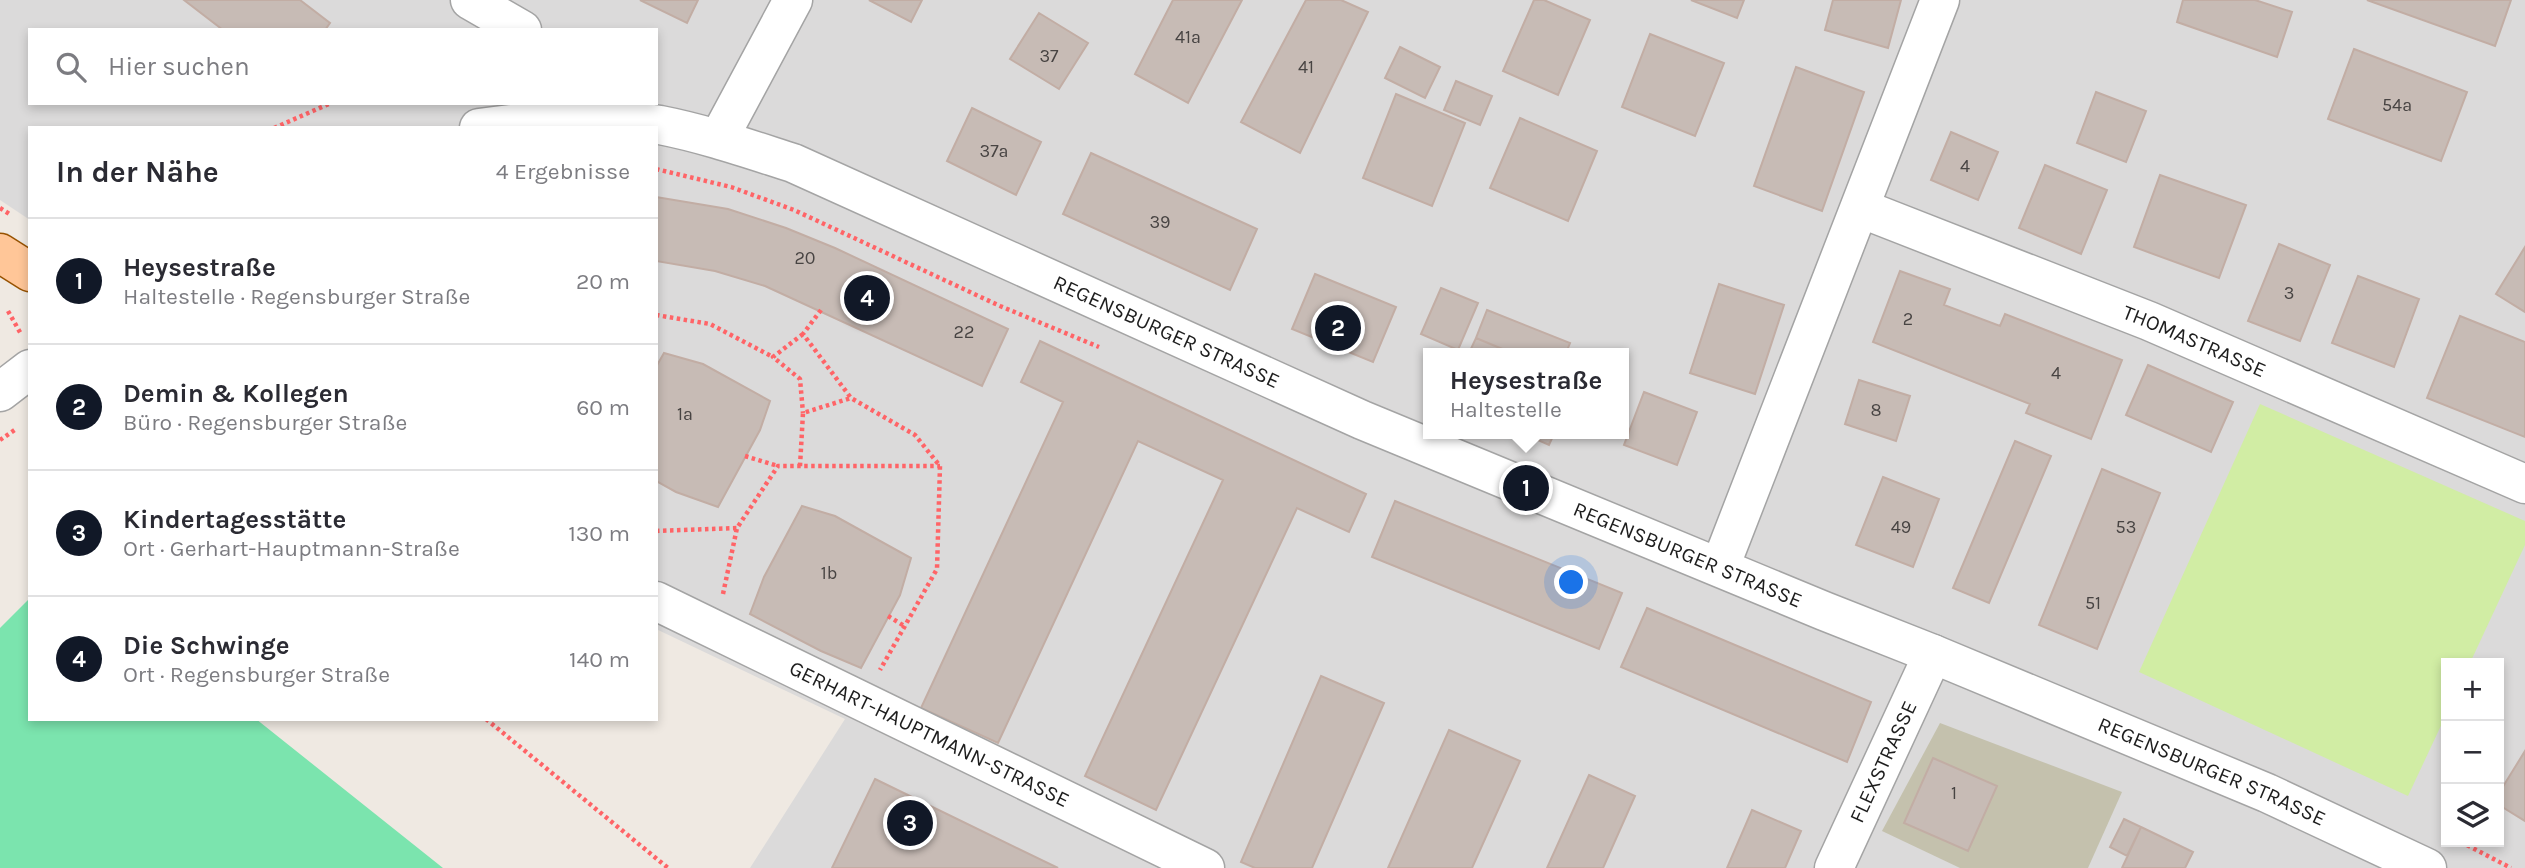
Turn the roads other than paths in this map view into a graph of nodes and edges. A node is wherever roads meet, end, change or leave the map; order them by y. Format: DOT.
graph roads {
  1 [pos="470,0"];
  2 [pos="793,0"];
  3 [pos="1940,0"];
  4 [pos="519,28"];
  5 [pos="646,114"];
  6 [pos="494,126"];
  7 [pos="719,138"];
  8 [pos="1860,208"];
  9 [pos="0,253"];
  10 [pos="28,271"];
  11 [pos="26,353"];
  12 [pos="0,392"];
  13 [pos="2525,484"];
  14 [pos="1720,567"];
  15 [pos="658,602"];
  16 [pos="1933,654"];
  17 [pos="1205,868"];
  18 [pos="1834,868"];
  19 [pos="2427,868"];
  1 -- 4 [label="street"];
  2 -- 7 [label="street"];
  3 -- 8 [label="street"];
  5 -- 6 [label="street, REGENSBURGER STRASSE"];
  5 -- 7 [label="street, REGENSBURGER STRASSE"];
  7 -- 14 [label="street, REGENSBURGER STRASSE"];
  8 -- 13 [label="street, THOMASTRASSE"];
  8 -- 14 [label="street"];
  9 -- 10 [label="main road"];
  11 -- 12 [label="street"];
  14 -- 16 [label="street, REGENSBURGER STRASSE"];
  15 -- 17 [label="street, GERHART-HAUPTMANN-STRASSE"];
  16 -- 18 [label="street, FLEXSTRASSE"];
  16 -- 19 [label="street, REGENSBURGER STRASSE"];
}
